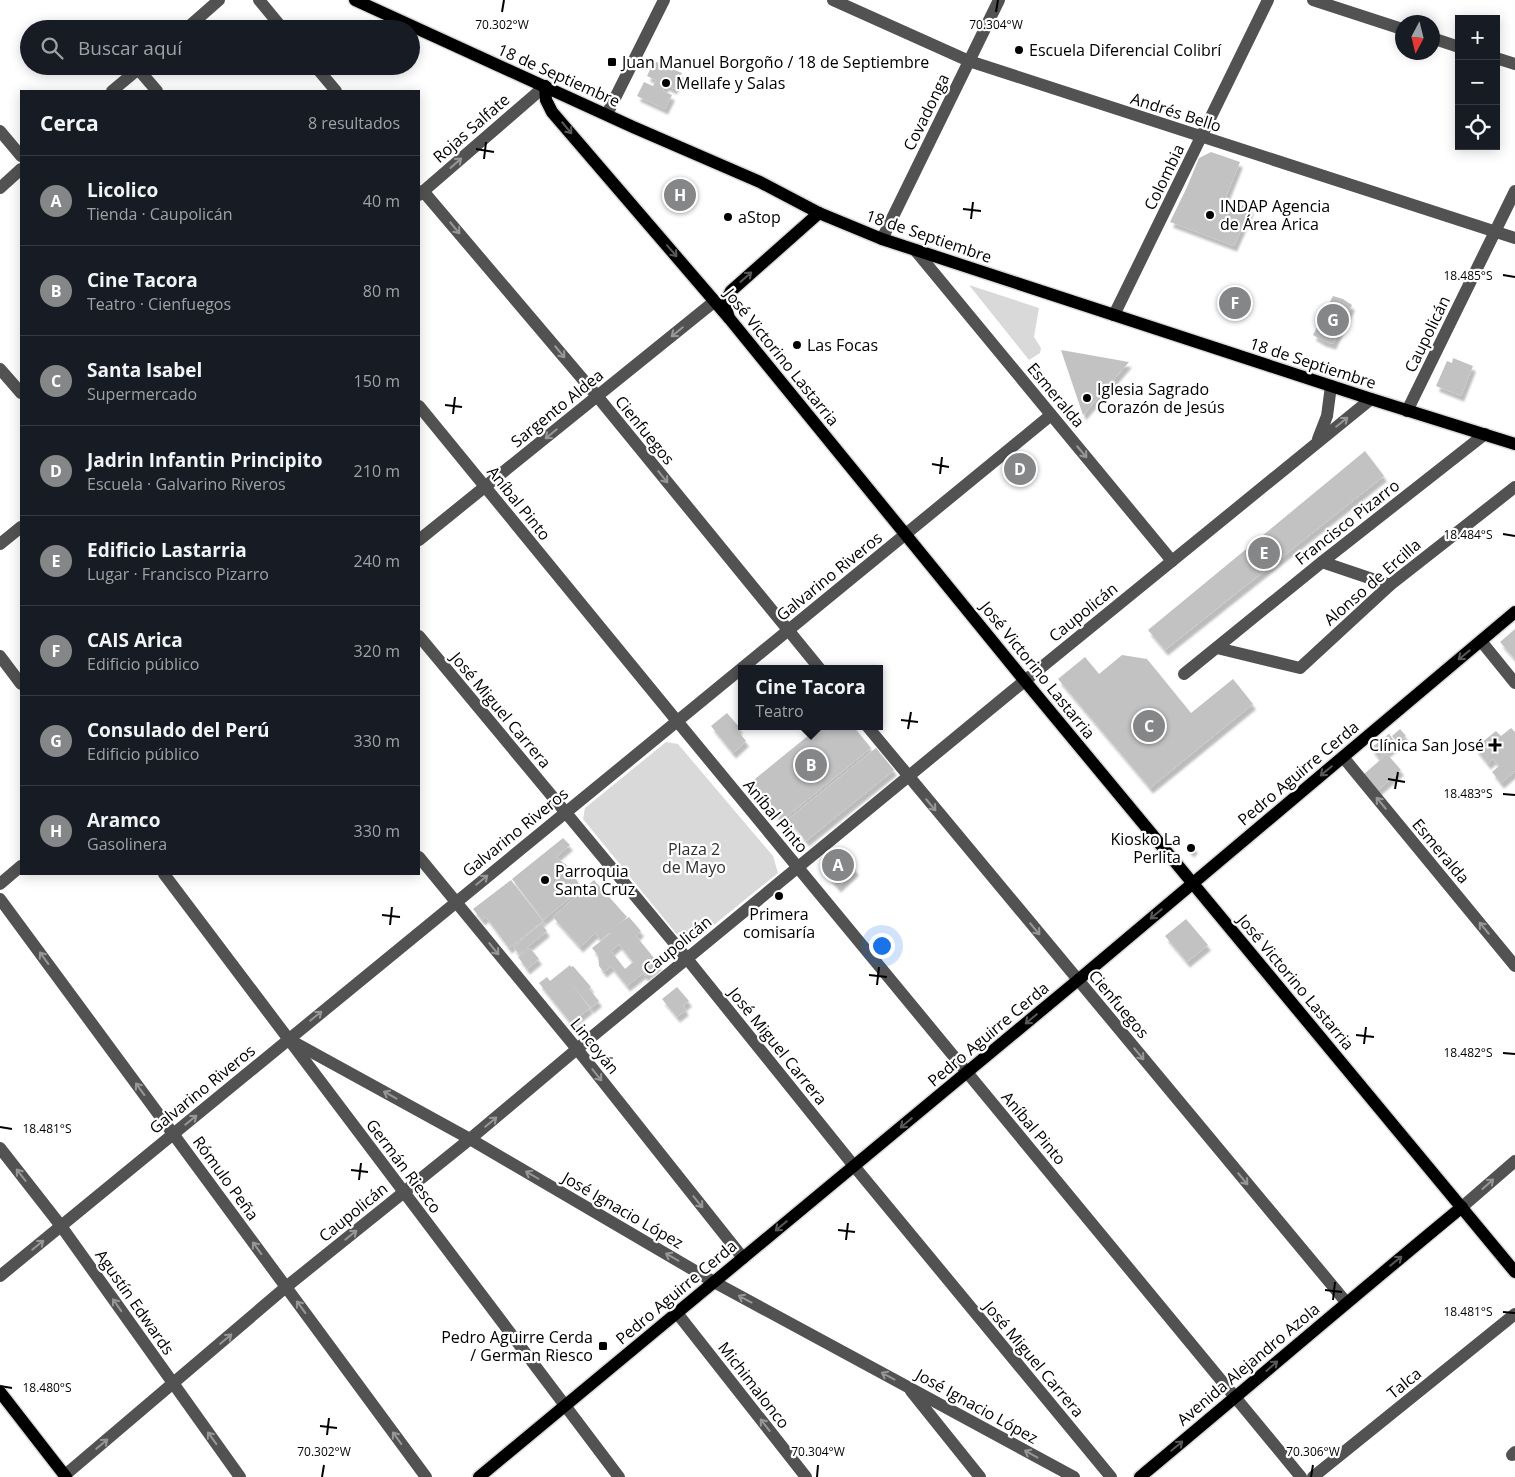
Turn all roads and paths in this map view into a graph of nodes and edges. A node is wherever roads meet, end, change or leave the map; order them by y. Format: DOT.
graph roads {
  1 [pos="219,0"];
  2 [pos="259,0"];
  3 [pos="355,0"];
  4 [pos="664,0"];
  5 [pos="833,0"];
  6 [pos="999,0"];
  7 [pos="1268,0"];
  8 [pos="1313,0"];
  9 [pos="196,20"];
  10 [pos="276,20"];
  11 [pos="399,20"];
  12 [pos="1395,27"];
  13 [pos="420,29"];
  14 [pos="1440,40"];
  15 [pos="1455,45"];
  16 [pos="1500,59"];
  17 [pos="969,62"];
  18 [pos="1515,64"];
  19 [pos="131,75"];
  20 [pos="145,75"];
  21 [pos="323,75"];
  22 [pos="545,86"];
  23 [pos="113,90"];
  24 [pos="156,90"];
  25 [pos="335,90"];
  26 [pos="607,114"];
  27 [pos="0,130"];
  28 [pos="1201,137"];
  29 [pos="20,155"];
  30 [pos="20,171"];
  31 [pos="0,188"];
  32 [pos="1515,191"];
  33 [pos="421,192"];
  34 [pos="819,214"];
  35 [pos="1495,232"];
  36 [pos="1515,238"];
  37 [pos="882,239"];
  38 [pos="915,250"];
  39 [pos="715,301"];
  40 [pos="1114,315"];
  41 [pos="729,318"];
  42 [pos="0,369"];
  43 [pos="1331,386"];
  44 [pos="20,392"];
  45 [pos="597,396"];
  46 [pos="1371,399"];
  47 [pos="420,407"];
  48 [pos="1407,411"];
  49 [pos="1051,414"];
  50 [pos="1485,434"];
  51 [pos="1515,444"];
  52 [pos="1314,445"];
  53 [pos="1515,486"];
  54 [pos="485,487"];
  55 [pos="20,527"];
  56 [pos="905,534"];
  57 [pos="420,539"];
  58 [pos="0,544"];
  59 [pos="1172,561"];
  60 [pos="1322,562"];
  61 [pos="1390,586"];
  62 [pos="1515,612"];
  63 [pos="788,630"];
  64 [pos="420,637"];
  65 [pos="1481,641"];
  66 [pos="1217,648"];
  67 [pos="0,656"];
  68 [pos="745,665"];
  69 [pos="817,665"];
  70 [pos="738,671"];
  71 [pos="1184,674"];
  72 [pos="1025,680"];
  73 [pos="20,683"];
  74 [pos="1515,683"];
  75 [pos="677,721"];
  76 [pos="870,730"];
  77 [pos="1343,757"];
  78 [pos="908,777"];
  79 [pos="566,812"];
  80 [pos="420,858"];
  81 [pos="20,867"];
  82 [pos="798,868"];
  83 [pos="165,875"];
  84 [pos="1193,883"];
  85 [pos="0,884"];
  86 [pos="0,899"];
  87 [pos="456,902"];
  88 [pos="687,958"];
  89 [pos="1515,966"];
  90 [pos="1078,980"];
  91 [pos="288,1039"];
  92 [pos="577,1049"];
  93 [pos="967,1072"];
  94 [pos="173,1134"];
  95 [pos="470,1139"];
  96 [pos="0,1148"];
  97 [pos="1515,1161"];
  98 [pos="854,1166"];
  99 [pos="403,1192"];
  100 [pos="1462,1207"];
  101 [pos="61,1226"];
  102 [pos="743,1258"];
  103 [pos="1515,1272"];
  104 [pos="0,1276"];
  105 [pos="714,1282"];
  106 [pos="286,1287"];
  107 [pos="1346,1302"];
  108 [pos="677,1313"];
  109 [pos="1515,1314"];
  110 [pos="173,1384"];
  111 [pos="908,1387"];
  112 [pos="0,1392"];
  113 [pos="1236,1398"];
  114 [pos="564,1406"];
  115 [pos="65,1476"];
  116 [pos="240,1477"];
  117 [pos="426,1477"];
  118 [pos="479,1477"];
  119 [pos="619,1477"];
  120 [pos="806,1477"];
  121 [pos="980,1477"];
  122 [pos="1074,1477"];
  123 [pos="1111,1477"];
  124 [pos="1140,1477"];
  125 [pos="1301,1477"];
  126 [pos="1313,1477"];
  1 -- 9 [label="street"];
  2 -- 10 [label="street"];
  3 -- 11 [label="main road, 18 de Septiembre"];
  4 -- 26 [label="street"];
  5 -- 17 [label="street, Andrés Bello"];
  6 -- 17 [label="street, Covadonga"];
  7 -- 28 [label="street, Colombia"];
  8 -- 12 [label="street"];
  13 -- 22 [label="main road, 18 de Septiembre"];
  14 -- 15 [label="street"];
  16 -- 18 [label="street"];
  17 -- 28 [label="street, Andrés Bello"];
  17 -- 37 [label="street, Covadonga"];
  19 -- 23 [label="street"];
  20 -- 24 [label="street"];
  21 -- 25 [label="street"];
  22 -- 26 [label="main road, 18 de Septiembre"];
  33 -- 22 [label="street, Rojas Salfate, one-way"];
  22 -- 39 [label="main road, José Victorino Lastarria, one-way"];
  26 -- 34 [label="main road, 18 de Septiembre"];
  27 -- 29 [label="street"];
  28 -- 35 [label="street, Andrés Bello"];
  28 -- 40 [label="street, Colombia"];
  30 -- 31 [label="street"];
  32 -- 35 [label="street, Caupolicán"];
  33 -- 45 [label="street, Cienfuegos, one-way"];
  34 -- 37 [label="main road, 18 de Septiembre"];
  41 -- 34 [label="main road, one-way"];
  35 -- 36 [label="street, Andrés Bello"];
  35 -- 48 [label="street, Caupolicán"];
  37 -- 38 [label="main road, 18 de Septiembre"];
  38 -- 40 [label="main road, 18 de Septiembre"];
  38 -- 49 [label="street, Esmeralda"];
  39 -- 41 [label="main road, José Victorino Lastarria"];
  39 -- 45 [label="street, Sargento Aldea, one-way"];
  40 -- 43 [label="main road, 18 de Septiembre"];
  41 -- 56 [label="main road, José Victorino Lastarria"];
  42 -- 44 [label="street"];
  43 -- 46 [label="main road, 18 de Septiembre"];
  43 -- 52 [label="street, Caupolicán"];
  45 -- 54 [label="street, Sargento Aldea, one-way"];
  45 -- 63 [label="street, Cienfuegos, one-way"];
  46 -- 48 [label="main road, 18 de Septiembre"];
  52 -- 46 [label="street, Caupolicán, one-way"];
  47 -- 54 [label="street, Aníbal Pinto"];
  48 -- 50 [label="main road, 18 de Septiembre"];
  49 -- 56 [label="street, Galvarino Riveros"];
  49 -- 59 [label="street, Esmeralda, one-way"];
  50 -- 51 [label="main road, 18 de Septiembre"];
  50 -- 60 [label="street, Francisco Pizarro"];
  52 -- 59 [label="street, Caupolicán"];
  53 -- 61 [label="street, Alonso de Ercilla"];
  54 -- 57 [label="street, Sargento Aldea"];
  54 -- 75 [label="street, Aníbal Pinto"];
  55 -- 58 [label="street"];
  56 -- 63 [label="street, Galvarino Riveros"];
  56 -- 72 [label="main road, José Victorino Lastarria"];
  59 -- 72 [label="street, Caupolicán"];
  60 -- 61 [label="street"];
  60 -- 66 [label="street, Francisco Pizarro"];
  61 -- 66 [label="street, Alonso de Ercilla"];
  62 -- 65 [label="main road, Pedro Aguirre Cerda"];
  63 -- 68 [label="street, Galvarino Riveros"];
  63 -- 69 [label="street, Cienfuegos"];
  64 -- 79 [label="street, José Miguel Carrera"];
  65 -- 74 [label="street"];
  65 -- 77 [label="main road, Pedro Aguirre Cerda, one-way"];
  66 -- 71 [label="street, Francisco Pizarro"];
  67 -- 73 [label="street"];
  70 -- 75 [label="street, Galvarino Riveros"];
  72 -- 78 [label="street, Caupolicán"];
  72 -- 84 [label="main road, José Victorino Lastarria"];
  75 -- 79 [label="street, Galvarino Riveros"];
  75 -- 82 [label="street, Aníbal Pinto"];
  76 -- 78 [label="street, Cienfuegos"];
  77 -- 84 [label="main road, Pedro Aguirre Cerda, one-way"];
  89 -- 77 [label="street, Esmeralda, one-way"];
  78 -- 82 [label="street, Caupolicán"];
  78 -- 90 [label="street, Cienfuegos, one-way"];
  87 -- 79 [label="street, Galvarino Riveros, one-way"];
  79 -- 88 [label="street, José Miguel Carrera"];
  80 -- 87 [label="street, Lincoyán"];
  81 -- 85 [label="street"];
  82 -- 88 [label="street, Caupolicán"];
  82 -- 93 [label="street, Aníbal Pinto"];
  83 -- 91 [label="street, Germán Riesco"];
  84 -- 90 [label="main road, Pedro Aguirre Cerda, one-way"];
  84 -- 100 [label="main road, José Victorino Lastarria"];
  94 -- 86 [label="street, Rómulo Peña, one-way"];
  91 -- 87 [label="street, Galvarino Riveros, one-way"];
  87 -- 92 [label="street, Lincoyán, one-way"];
  88 -- 92 [label="street, Caupolicán"];
  88 -- 98 [label="street, José Miguel Carrera"];
  90 -- 93 [label="main road, Pedro Aguirre Cerda, one-way"];
  90 -- 107 [label="street, Cienfuegos, one-way"];
  94 -- 91 [label="street, Galvarino Riveros, one-way"];
  95 -- 91 [label="street, José Ignacio López, one-way"];
  91 -- 99 [label="street, Germán Riesco"];
  95 -- 92 [label="street, Caupolicán, one-way"];
  92 -- 102 [label="street, Lincoyán, one-way"];
  93 -- 98 [label="main road, Pedro Aguirre Cerda, one-way"];
  93 -- 113 [label="street, Aníbal Pinto"];
  94 -- 101 [label="street, Galvarino Riveros"];
  106 -- 94 [label="street, Rómulo Peña, one-way"];
  95 -- 99 [label="street, Caupolicán"];
  105 -- 95 [label="street, José Ignacio López, one-way"];
  101 -- 96 [label="street, Agustín Edwards, one-way"];
  100 -- 97 [label="street, Avenida Alejandro Azola, one-way"];
  98 -- 102 [label="main road, Pedro Aguirre Cerda, one-way"];
  98 -- 123 [label="street, José Miguel Carrera"];
  106 -- 99 [label="street, Caupolicán, one-way"];
  99 -- 114 [label="street, Germán Riesco"];
  100 -- 103 [label="main road, José Victorino Lastarria"];
  107 -- 100 [label="main road, Avenida Alejandro Azola, one-way"];
  104 -- 101 [label="street, Galvarino Riveros, one-way"];
  110 -- 101 [label="street, Agustín Edwards, one-way"];
  102 -- 105 [label="main road, Pedro Aguirre Cerda"];
  105 -- 108 [label="main road, Pedro Aguirre Cerda"];
  111 -- 105 [label="street, José Ignacio López, one-way"];
  110 -- 106 [label="street, Caupolicán, one-way"];
  117 -- 106 [label="street, Rómulo Peña, one-way"];
  113 -- 107 [label="main road, Avenida Alejandro Azola, one-way"];
  108 -- 114 [label="main road, Pedro Aguirre Cerda"];
  120 -- 108 [label="street, Michimalonco, one-way"];
  109 -- 126 [label="street, Talca"];
  115 -- 110 [label="street, Caupolicán, one-way"];
  116 -- 110 [label="street, Agustín Edwards, one-way"];
  111 -- 121 [label="street"];
  122 -- 111 [label="street, José Ignacio López, one-way"];
  112 -- 115 [label="main road"];
  124 -- 113 [label="main road, Avenida Alejandro Azola, one-way"];
  113 -- 125 [label="street, Aníbal Pinto"];
  114 -- 118 [label="main road, Pedro Aguirre Cerda"];
  114 -- 119 [label="street, Germán Riesco"];
}
